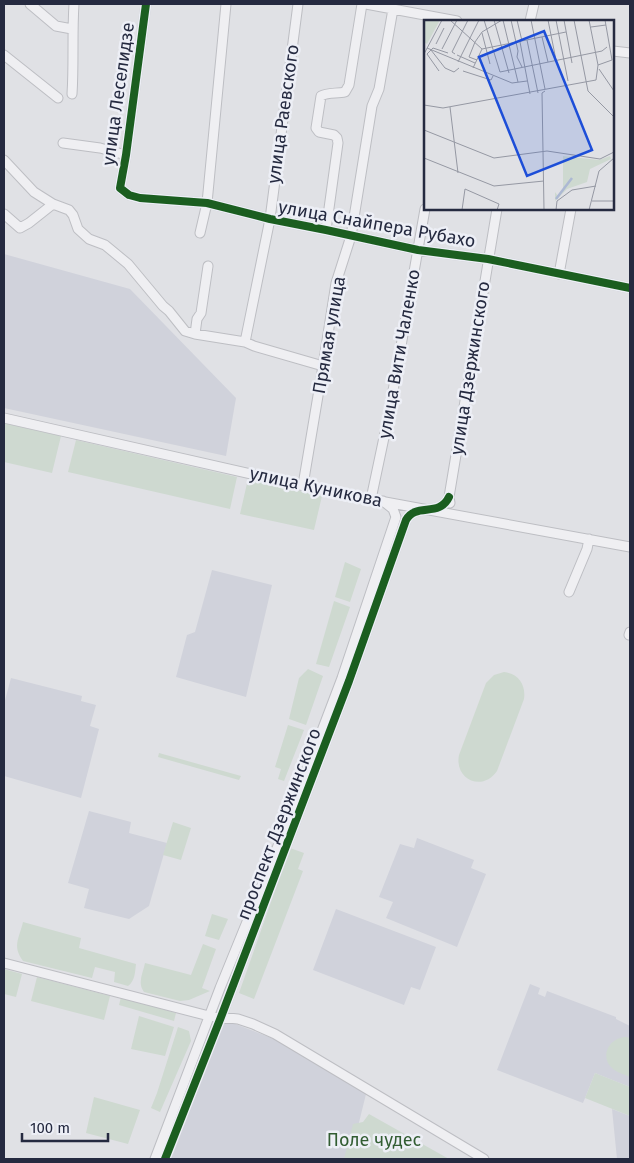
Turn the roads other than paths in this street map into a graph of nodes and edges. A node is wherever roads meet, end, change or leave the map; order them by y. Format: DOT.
graph roads {
  1 [pos="30,4"];
  2 [pos="74,4"];
  3 [pos="146,4"];
  4 [pos="226,4"];
  5 [pos="298,4"];
  6 [pos="362,4"];
  7 [pos="366,4"];
  8 [pos="534,4"];
  9 [pos="417,8"];
  10 [pos="393,9"];
  11 [pos="455,20"];
  12 [pos="530,20"];
  13 [pos="72,29"];
  14 [pos="614,51"];
  15 [pos="630,54"];
  16 [pos="4,55"];
  17 [pos="72,94"];
  18 [pos="58,98"];
  19 [pos="63,143"];
  20 [pos="126,155"];
  21 [pos="4,160"];
  22 [pos="120,188"];
  23 [pos="53,204"];
  24 [pos="207,204"];
  25 [pos="425,210"];
  26 [pos="497,210"];
  27 [pos="571,210"];
  28 [pos="4,214"];
  29 [pos="270,219"];
  30 [pos="326,230"];
  31 [pos="200,233"];
  32 [pos="351,236"];
  33 [pos="418,250"];
  34 [pos="488,259"];
  35 [pos="208,266"];
  36 [pos="559,274"];
  37 [pos="630,288"];
  38 [pos="195,334"];
  39 [pos="245,342"];
  40 [pos="323,366"];
  41 [pos="4,418"];
  42 [pos="303,485"];
  43 [pos="449,498"];
  44 [pos="371,499"];
  45 [pos="383,501"];
  46 [pos="404,506"];
  47 [pos="427,510"];
  48 [pos="461,516"];
  49 [pos="396,517"];
  50 [pos="406,520"];
  51 [pos="589,539"];
  52 [pos="630,547"];
  53 [pos="569,592"];
  54 [pos="346,680"];
  55 [pos="4,963"];
  56 [pos="209,1016"];
  57 [pos="221,1018"];
  58 [pos="154,1159"];
  59 [pos="165,1159"];
  60 [pos="484,1159"];
  1 -- 13 [label="street"];
  2 -- 13 [label="street"];
  3 -- 20 [label="street, улица Леселидзе"];
  4 -- 24 [label="street"];
  5 -- 29 [label="street, улица Раевского"];
  6 -- 30 [label="street"];
  7 -- 10 [label="street"];
  8 -- 12 [label="street"];
  9 -- 10 [label="street"];
  9 -- 11 [label="street"];
  10 -- 32 [label="street, Прямая улица"];
  13 -- 17 [label="street"];
  14 -- 15 [label="street"];
  16 -- 18 [label="street"];
  19 -- 20 [label="street, улица Леселидзе"];
  20 -- 22 [label="street, улица Леселидзе"];
  21 -- 23 [label="street"];
  22 -- 24 [label="street, улица Снайпера Рубахо"];
  23 -- 28 [label="street"];
  23 -- 38 [label="street"];
  24 -- 29 [label="street, улица Снайпера Рубахо"];
  24 -- 31 [label="street"];
  25 -- 33 [label="street, улица Вити Чаленко"];
  26 -- 34 [label="street, улица Дзержинского"];
  27 -- 36 [label="street"];
  29 -- 30 [label="street, улица Снайпера Рубахо"];
  29 -- 39 [label="street, улица Раевского"];
  30 -- 32 [label="street, улица Снайпера Рубахо"];
  32 -- 33 [label="street, улица Снайпера Рубахо"];
  32 -- 40 [label="street, Прямая улица"];
  33 -- 34 [label="street, улица Снайпера Рубахо"];
  33 -- 44 [label="street, улица Вити Чаленко"];
  34 -- 36 [label="street, улица Снайпера Рубахо"];
  34 -- 43 [label="street, улица Дзержинского"];
  35 -- 38 [label="street"];
  36 -- 37 [label="street, улица Снайпера Рубахо"];
  38 -- 39 [label="street"];
  39 -- 40 [label="street"];
  40 -- 42 [label="street, Прямая улица"];
  41 -- 42 [label="street, улица Куникова"];
  42 -- 44 [label="street, улица Куникова"];
  43 -- 47 [label="street"];
  43 -- 48 [label="street"];
  44 -- 45 [label="street, улица Куникова"];
  45 -- 46 [label="street, улица Куникова"];
  45 -- 49 [label="street"];
  46 -- 47 [label="street, улица Куникова"];
  46 -- 49 [label="street, проспект Дзержинского"];
  46 -- 50 [label="street"];
  47 -- 48 [label="street, улица Куникова"];
  47 -- 50 [label="street"];
  48 -- 51 [label="street, улица Куникова"];
  49 -- 54 [label="street, проспект Дзержинского"];
  50 -- 54 [label="street, проспект Дзержинского"];
  51 -- 52 [label="street, улица Куникова"];
  51 -- 53 [label="street"];
  54 -- 56 [label="street, проспект Дзержинского"];
  54 -- 57 [label="street, проспект Дзержинского"];
  55 -- 56 [label="street"];
  56 -- 57 [label="street"];
  56 -- 58 [label="street, проспект Дзержинского"];
  57 -- 59 [label="street, проспект Дзержинского"];
  57 -- 60 [label="street"];
}
